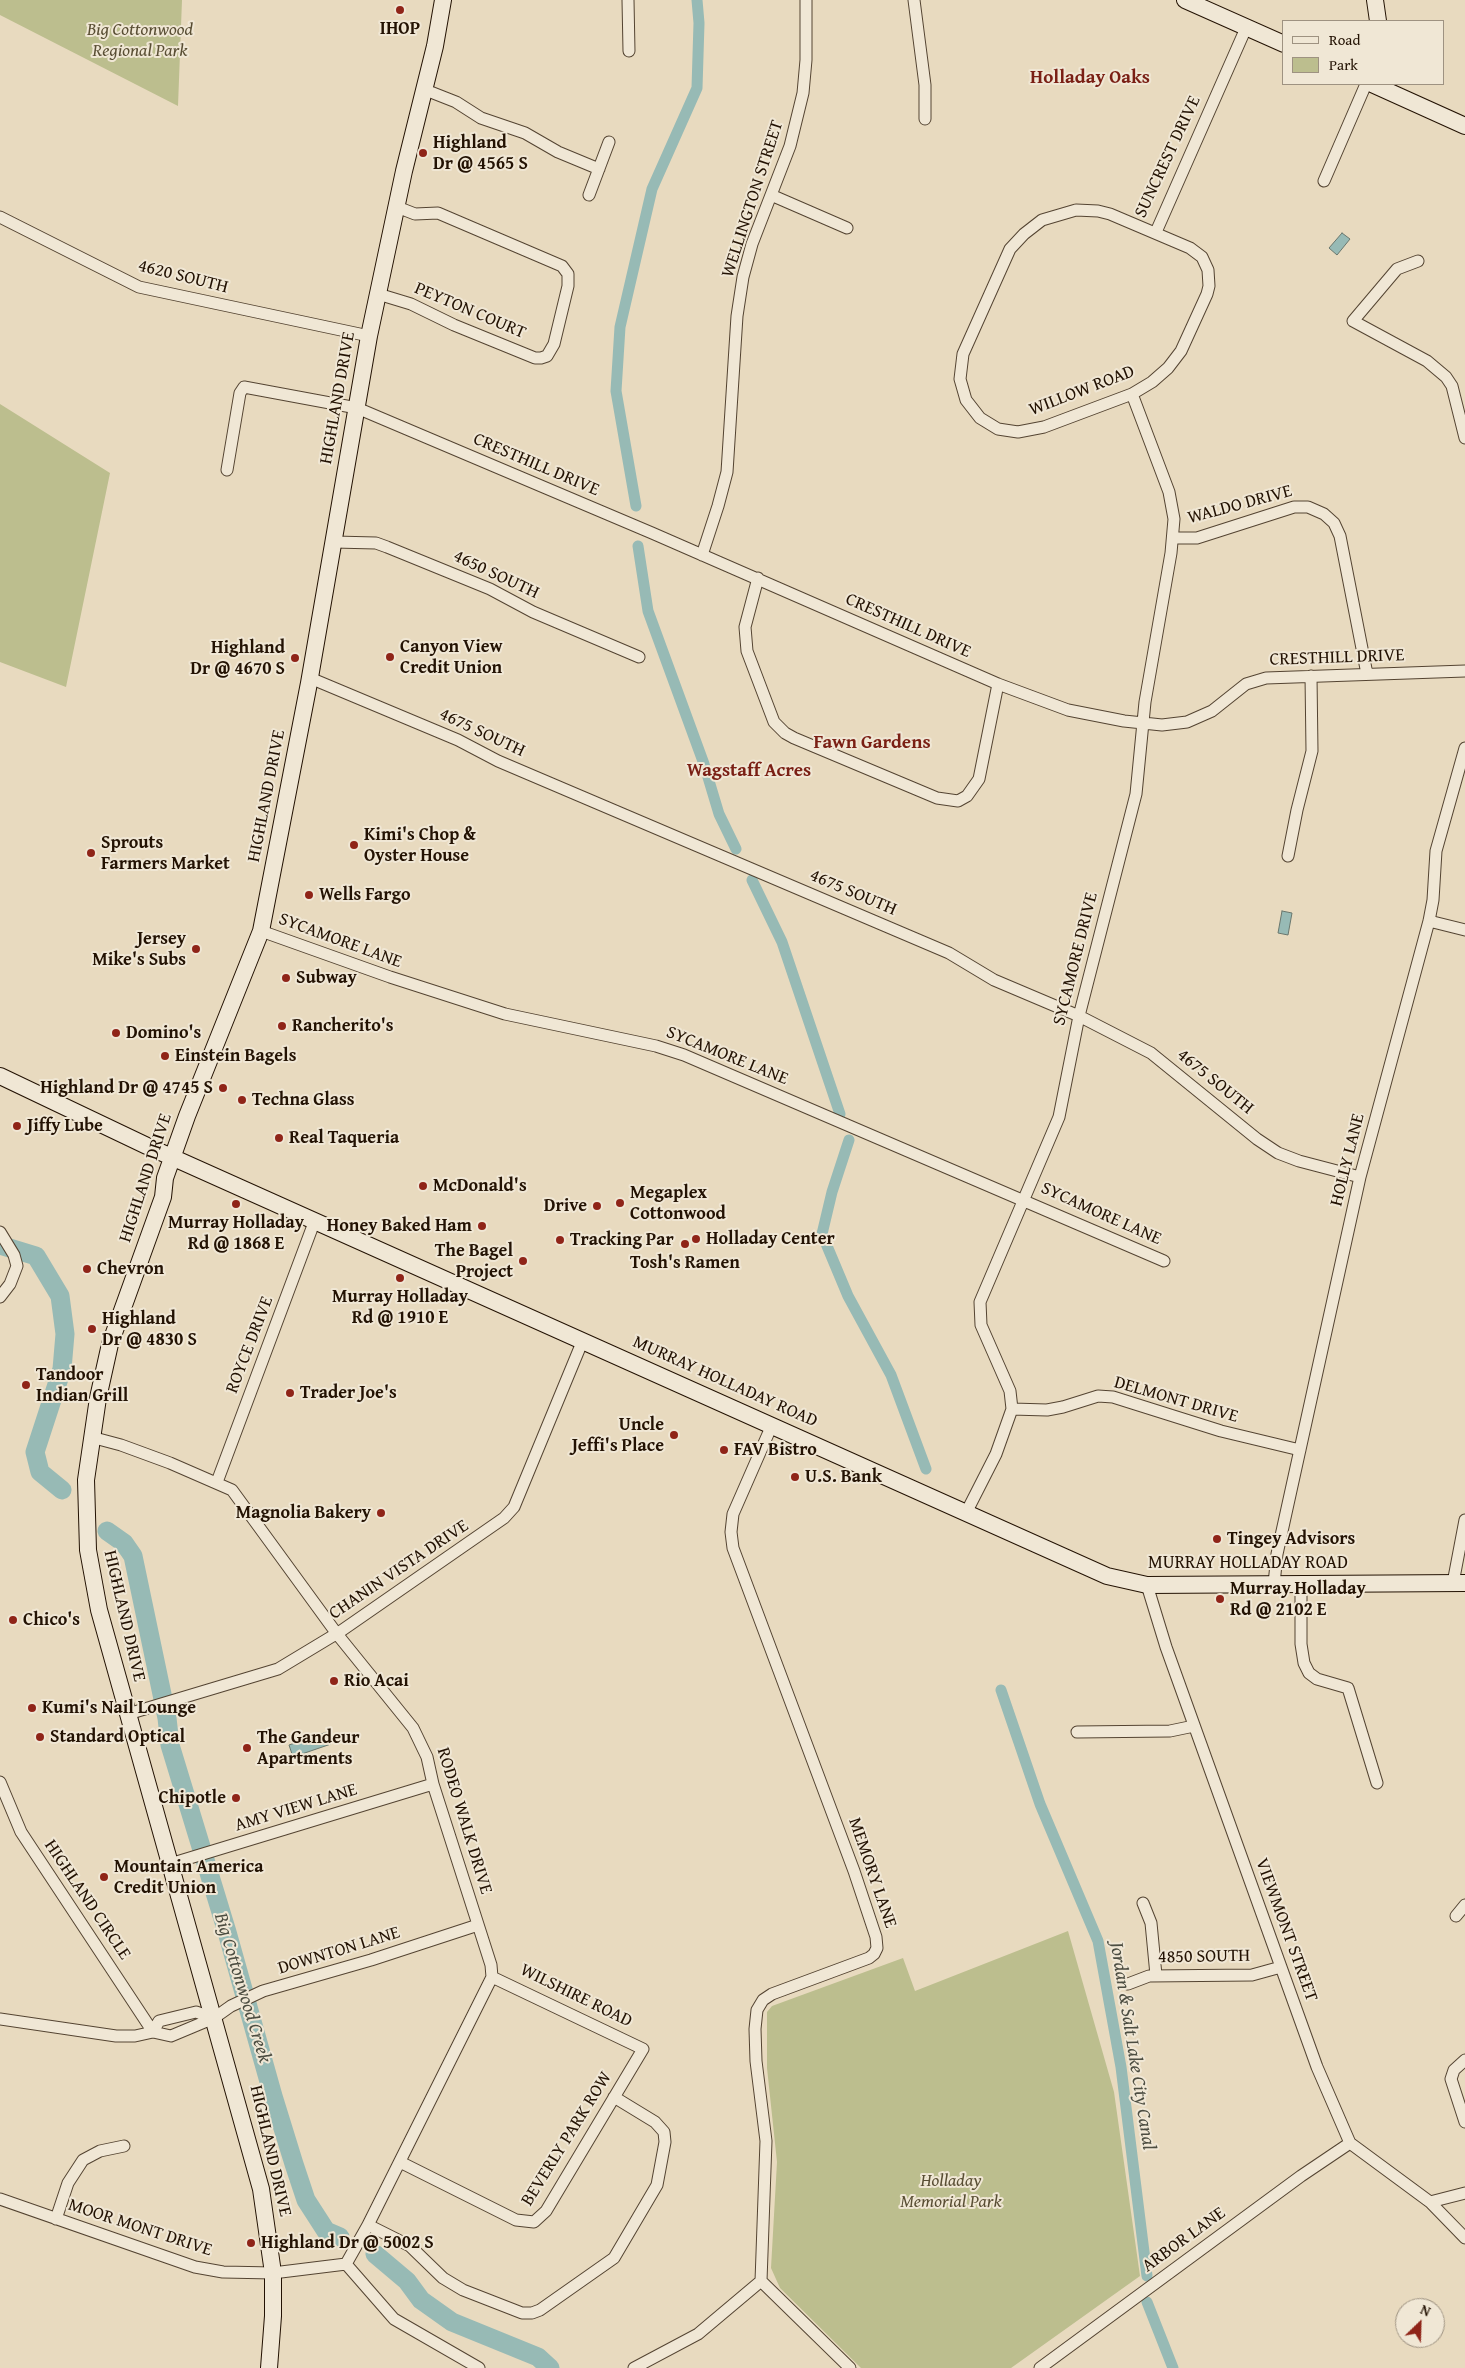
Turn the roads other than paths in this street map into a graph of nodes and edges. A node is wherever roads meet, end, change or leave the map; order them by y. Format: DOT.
graph roads {
  1 [pos="443,0"];
  2 [pos="628,0"];
  3 [pos="806,0"];
  4 [pos="914,0"];
  5 [pos="1184,0"];
  6 [pos="1375,0"];
  7 [pos="1378,20"];
  8 [pos="1246,28"];
  9 [pos="1282,43"];
  10 [pos="629,51"];
  11 [pos="1375,85"];
  12 [pos="423,89"];
  13 [pos="925,119"];
  14 [pos="1465,126"];
  15 [pos="610,142"];
  16 [pos="599,169"];
  17 [pos="1324,181"];
  18 [pos="589,194"];
  19 [pos="771,195"];
  20 [pos="397,207"];
  21 [pos="0,218"];
  22 [pos="847,228"];
  23 [pos="1156,232"];
  24 [pos="1418,261"];
  25 [pos="378,294"];
  26 [pos="369,336"];
  27 [pos="1132,394"];
  28 [pos="357,408"];
  29 [pos="1008,432"];
  30 [pos="1465,438"];
  31 [pos="227,470"];
  32 [pos="1174,538"];
  33 [pos="334,542"];
  34 [pos="702,555"];
  35 [pos="758,578"];
  36 [pos="639,657"];
  37 [pos="1465,672"];
  38 [pos="1367,674"];
  39 [pos="1311,676"];
  40 [pos="310,678"];
  41 [pos="998,684"];
  42 [pos="1142,724"];
  43 [pos="1465,748"];
  44 [pos="1288,856"];
  45 [pos="1429,921"];
  46 [pos="1465,930"];
  47 [pos="261,931"];
  48 [pos="1078,1016"];
  49 [pos="1,1079"];
  50 [pos="173,1156"];
  51 [pos="1360,1177"];
  52 [pos="1024,1200"];
  53 [pos="316,1220"];
  54 [pos="2,1235"];
  55 [pos="1164,1261"];
  56 [pos="0,1297"];
  57 [pos="583,1340"];
  58 [pos="1012,1409"];
  59 [pos="772,1425"];
  60 [pos="91,1437"];
  61 [pos="1300,1450"];
  62 [pos="217,1482"];
  63 [pos="966,1513"];
  64 [pos="1465,1520"];
  65 [pos="1459,1583"];
  66 [pos="1274,1584"];
  67 [pos="1301,1584"];
  68 [pos="1147,1585"];
  69 [pos="337,1634"];
  70 [pos="128,1714"];
  71 [pos="1194,1726"];
  72 [pos="1078,1732"];
  73 [pos="0,1782"];
  74 [pos="1377,1783"];
  75 [pos="433,1784"];
  76 [pos="170,1864"];
  77 [pos="1143,1903"];
  78 [pos="1465,1906"];
  79 [pos="1456,1916"];
  80 [pos="478,1925"];
  81 [pos="1281,1967"];
  82 [pos="1156,1975"];
  83 [pos="492,1977"];
  84 [pos="1128,1984"];
  85 [pos="214,2018"];
  86 [pos="0,2019"];
  87 [pos="153,2032"];
  88 [pos="643,2049"];
  89 [pos="1465,2060"];
  90 [pos="614,2097"];
  91 [pos="1465,2122"];
  92 [pos="1350,2143"];
  93 [pos="124,2146"];
  94 [pos="400,2162"];
  95 [pos="1465,2192"];
  96 [pos="0,2199"];
  97 [pos="1430,2202"];
  98 [pos="56,2219"];
  99 [pos="368,2225"];
  100 [pos="1465,2238"];
  101 [pos="346,2264"];
  102 [pos="273,2273"];
  103 [pos="761,2281"];
  104 [pos="1056,2364"];
  105 [pos="269,2368"];
  106 [pos="479,2368"];
  107 [pos="634,2368"];
  108 [pos="850,2368"];
  109 [pos="1040,2368"];
  1 -- 12 [label="main road, HIGHLAND DRIVE"];
  2 -- 10 [label="street"];
  3 -- 19 [label="street, WELLINGTON STREET"];
  4 -- 13 [label="street"];
  5 -- 8 [label="main road"];
  6 -- 7 [label="main road"];
  8 -- 9 [label="main road"];
  8 -- 23 [label="street, SUNCREST DRIVE"];
  11 -- 14 [label="main road"];
  11 -- 17 [label="street"];
  12 -- 16 [label="street"];
  12 -- 20 [label="main road, HIGHLAND DRIVE"];
  15 -- 16 [label="street"];
  16 -- 18 [label="street"];
  19 -- 22 [label="street"];
  19 -- 34 [label="street, WELLINGTON STREET"];
  20 -- 25 [label="main road, HIGHLAND DRIVE"];
  20 -- 25 [label="street, PEYTON COURT"];
  21 -- 26 [label="street, 4620 SOUTH"];
  23 -- 27 [label="street, WILLOW ROAD"];
  23 -- 29 [label="street, SUNCREST DRIVE"];
  24 -- 30 [label="street"];
  25 -- 26 [label="main road, HIGHLAND DRIVE"];
  26 -- 28 [label="main road, HIGHLAND DRIVE"];
  27 -- 29 [label="street, WILLOW ROAD"];
  27 -- 32 [label="street, SYCAMORE DRIVE"];
  28 -- 31 [label="street, CRESTHILL DRIVE"];
  28 -- 33 [label="main road, HIGHLAND DRIVE"];
  28 -- 34 [label="street, CRESTHILL DRIVE"];
  32 -- 38 [label="street, WALDO DRIVE"];
  32 -- 42 [label="street, SYCAMORE DRIVE"];
  33 -- 36 [label="street, 4650 SOUTH"];
  33 -- 40 [label="main road, HIGHLAND DRIVE"];
  34 -- 35 [label="street, CRESTHILL DRIVE"];
  35 -- 41 [label="street, CRESTHILL DRIVE"];
  35 -- 41 [label="street"];
  37 -- 38 [label="street, CRESTHILL DRIVE"];
  38 -- 39 [label="street, CRESTHILL DRIVE"];
  39 -- 42 [label="street, CRESTHILL DRIVE"];
  39 -- 44 [label="street"];
  40 -- 47 [label="main road, HIGHLAND DRIVE"];
  40 -- 48 [label="street, 4675 SOUTH"];
  41 -- 42 [label="street, CRESTHILL DRIVE"];
  42 -- 48 [label="street, SYCAMORE DRIVE"];
  43 -- 45 [label="street, HOLLY LANE"];
  45 -- 46 [label="street"];
  45 -- 51 [label="street, HOLLY LANE"];
  47 -- 50 [label="main road, HIGHLAND DRIVE"];
  47 -- 52 [label="street, SYCAMORE LANE"];
  48 -- 51 [label="street, 4675 SOUTH"];
  48 -- 52 [label="street, SYCAMORE DRIVE"];
  49 -- 50 [label="main road, MURRAY HOLLADAY ROAD"];
  50 -- 53 [label="main road, MURRAY HOLLADAY ROAD"];
  50 -- 60 [label="main road, HIGHLAND DRIVE"];
  51 -- 61 [label="street, HOLLY LANE"];
  52 -- 55 [label="street, SYCAMORE LANE"];
  52 -- 58 [label="street, SYCAMORE DRIVE"];
  53 -- 57 [label="main road, MURRAY HOLLADAY ROAD"];
  53 -- 62 [label="street, ROYCE DRIVE"];
  54 -- 56 [label="street"];
  57 -- 59 [label="main road, MURRAY HOLLADAY ROAD"];
  57 -- 69 [label="street, CHANIN VISTA DRIVE"];
  58 -- 61 [label="street, DELMONT DRIVE"];
  58 -- 63 [label="street"];
  59 -- 63 [label="main road, MURRAY HOLLADAY ROAD"];
  59 -- 103 [label="street, MEMORY LANE"];
  60 -- 62 [label="street, RODEO WALK DRIVE"];
  60 -- 70 [label="main road, HIGHLAND DRIVE"];
  61 -- 66 [label="street, HOLLY LANE"];
  62 -- 69 [label="street, RODEO WALK DRIVE"];
  63 -- 68 [label="main road, MURRAY HOLLADAY ROAD"];
  64 -- 65 [label="street"];
  65 -- 67 [label="main road, MURRAY HOLLADAY ROAD"];
  66 -- 67 [label="main road, MURRAY HOLLADAY ROAD"];
  66 -- 68 [label="main road, MURRAY HOLLADAY ROAD"];
  67 -- 74 [label="street"];
  68 -- 71 [label="street, VIEWMONT STREET"];
  69 -- 70 [label="street, CHANIN VISTA DRIVE"];
  69 -- 75 [label="street, RODEO WALK DRIVE"];
  70 -- 76 [label="main road, HIGHLAND DRIVE"];
  71 -- 72 [label="street"];
  71 -- 81 [label="street, VIEWMONT STREET"];
  73 -- 87 [label="street, HIGHLAND CIRCLE"];
  75 -- 76 [label="street, AMY VIEW LANE"];
  75 -- 80 [label="street, RODEO WALK DRIVE"];
  76 -- 85 [label="main road, HIGHLAND DRIVE"];
  77 -- 82 [label="street"];
  78 -- 79 [label="street"];
  80 -- 83 [label="street, RODEO WALK DRIVE"];
  80 -- 85 [label="street, DOWNTON LANE"];
  81 -- 82 [label="street, 4850 SOUTH"];
  81 -- 92 [label="street, VIEWMONT STREET"];
  82 -- 84 [label="street, 4850 SOUTH"];
  83 -- 88 [label="street, WILSHIRE ROAD"];
  83 -- 94 [label="street"];
  85 -- 87 [label="street, DOWNTON LANE"];
  85 -- 87 [label="street"];
  85 -- 102 [label="main road, HIGHLAND DRIVE"];
  86 -- 87 [label="street"];
  88 -- 90 [label="street, BEVERLY PARK ROW"];
  89 -- 91 [label="street"];
  90 -- 94 [label="street, BEVERLY PARK ROW"];
  90 -- 99 [label="street"];
  92 -- 97 [label="street"];
  92 -- 104 [label="street, ARBOR LANE"];
  93 -- 98 [label="street"];
  94 -- 99 [label="street"];
  95 -- 97 [label="street"];
  96 -- 98 [label="street, MOOR MONT DRIVE"];
  97 -- 100 [label="street"];
  98 -- 102 [label="street, MOOR MONT DRIVE"];
  99 -- 101 [label="street"];
  101 -- 102 [label="street"];
  101 -- 106 [label="street"];
  102 -- 105 [label="main road, HIGHLAND DRIVE"];
  103 -- 107 [label="street"];
  103 -- 108 [label="street"];
  104 -- 109 [label="street, ARBOR LANE"];
}
